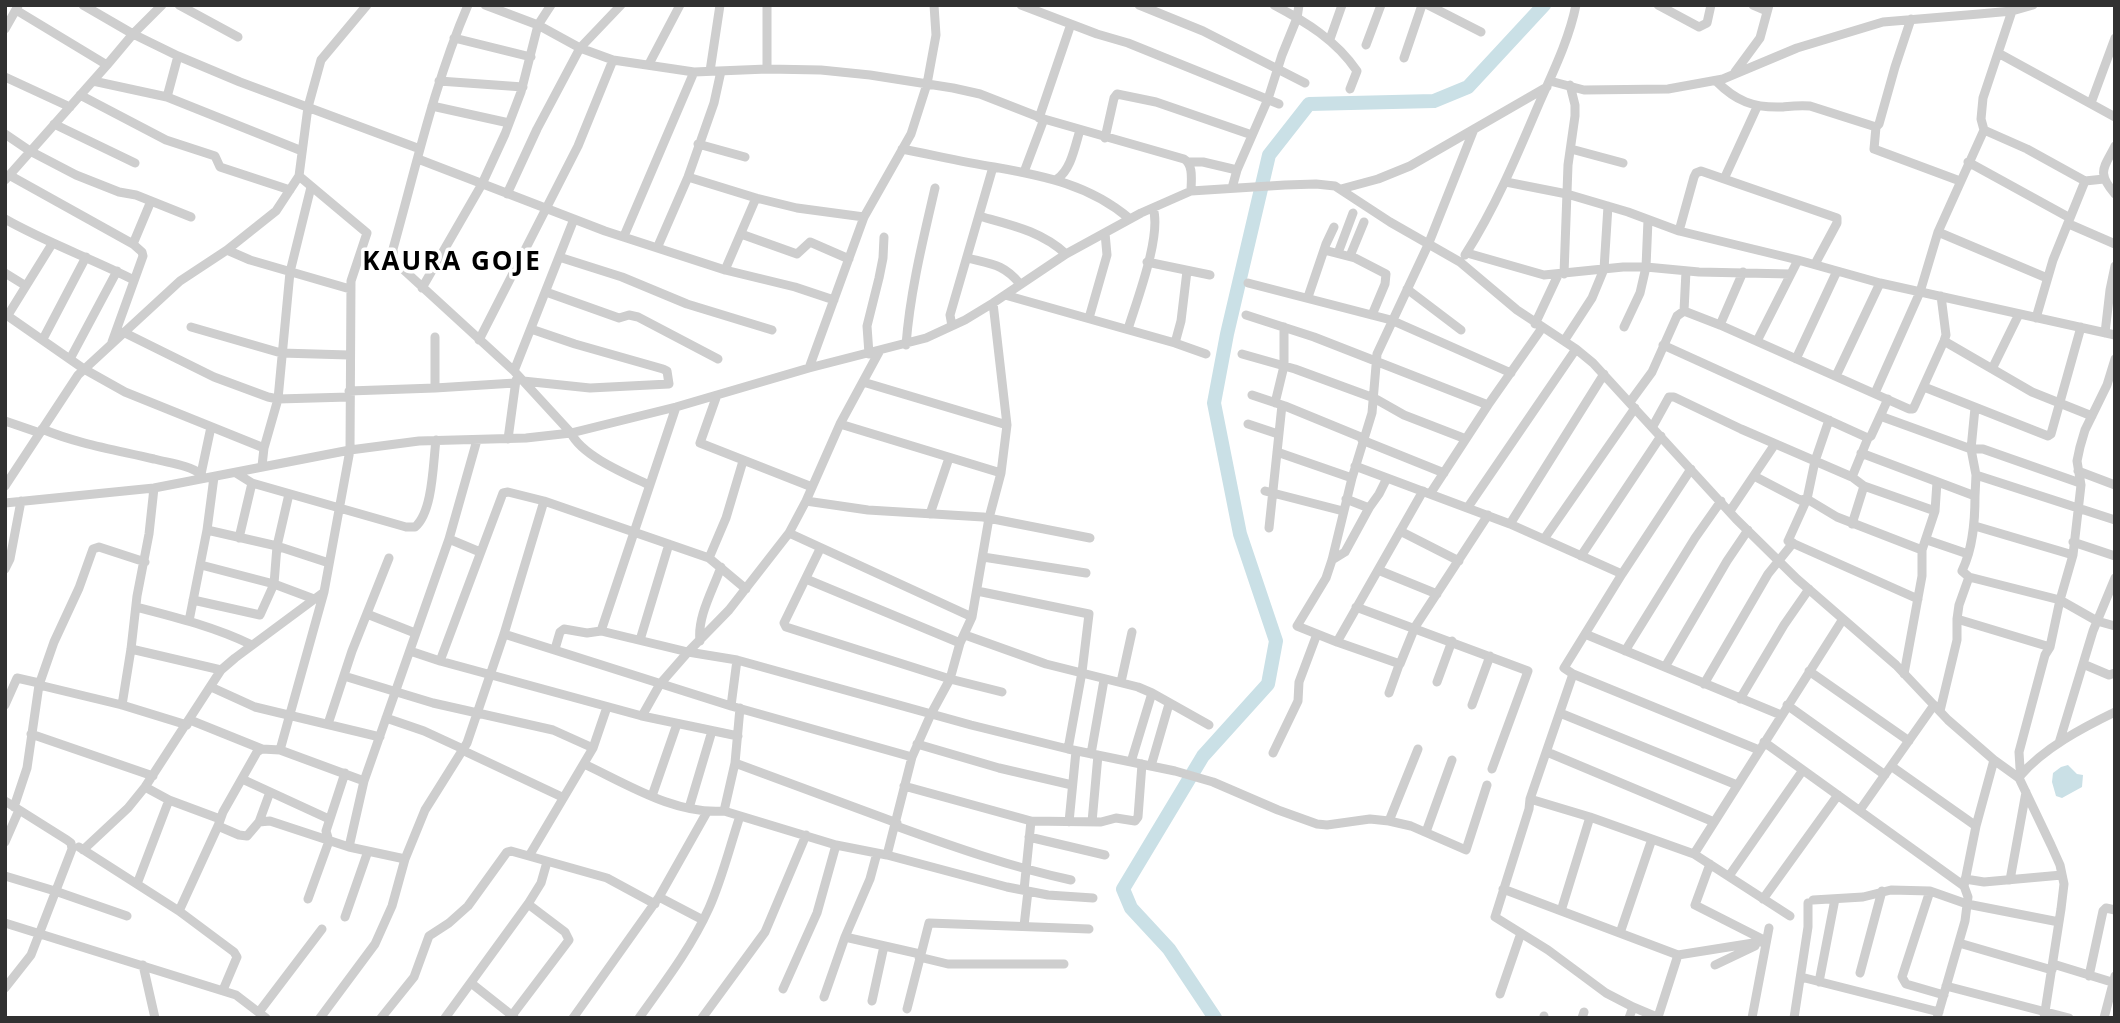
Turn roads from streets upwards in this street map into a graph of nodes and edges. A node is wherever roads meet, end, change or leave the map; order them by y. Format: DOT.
graph roads {
  1 [pos="83,5"];
  2 [pos="178,5"];
  3 [pos="367,5"];
  4 [pos="468,5"];
  5 [pos="485,5"];
  6 [pos="551,5"];
  7 [pos="621,5"];
  8 [pos="680,5"];
  9 [pos="720,5"];
  10 [pos="767,5"];
  11 [pos="934,5"];
  12 [pos="1021,5"];
  13 [pos="1139,5"];
  14 [pos="1273,5"];
  15 [pos="1342,5"];
  16 [pos="1381,5"];
  17 [pos="1425,5"];
  18 [pos="1576,5"];
  19 [pos="1658,5"];
  20 [pos="1711,5"];
  21 [pos="1753,5"];
  22 [pos="1951,5"];
  23 [pos="2033,5"];
  24 [pos="156,7"];
  25 [pos="17,8"];
  26 [pos="1768,8"];
  27 [pos="1298,9"];
  28 [pos="2012,11"];
  29 [pos="1949,16"];
  30 [pos="1911,19"];
  31 [pos="1071,24"];
  32 [pos="538,25"];
  33 [pos="5,29"];
  34 [pos="1481,32"];
  35 [pos="133,34"];
  36 [pos="237,37"];
  37 [pos="454,38"];
  38 [pos="2115,38"];
  39 [pos="1330,39"];
  40 [pos="1367,45"];
  41 [pos="580,48"];
  42 [pos="2000,54"];
  43 [pos="178,56"];
  44 [pos="531,57"];
  45 [pos="1404,58"];
  46 [pos="613,60"];
  47 [pos="107,65"];
  48 [pos="649,65"];
  49 [pos="1278,68"];
  50 [pos="767,69"];
  51 [pos="710,71"];
  52 [pos="721,71"];
  53 [pos="694,72"];
  54 [pos="1734,74"];
  55 [pos="5,78"];
  56 [pos="93,80"];
  57 [pos="439,81"];
  58 [pos="1716,81"];
  59 [pos="1305,83"];
  60 [pos="927,84"];
  61 [pos="1548,84"];
  62 [pos="1570,85"];
  63 [pos="523,87"];
  64 [pos="1350,89"];
  65 [pos="80,95"];
  66 [pos="167,97"];
  67 [pos="1268,99"];
  68 [pos="2091,103"];
  69 [pos="1279,104"];
  70 [pos="70,107"];
  71 [pos="308,107"];
  72 [pos="432,107"];
  73 [pos="1757,107"];
  74 [pos="2115,117"];
  75 [pos="1041,119"];
  76 [pos="509,123"];
  77 [pos="54,124"];
  78 [pos="1876,127"];
  79 [pos="1474,129"];
  80 [pos="1080,130"];
  81 [pos="1984,130"];
  82 [pos="5,134"];
  83 [pos="1252,135"];
  84 [pos="1105,138"];
  85 [pos="698,144"];
  86 [pos="2115,146"];
  87 [pos="902,149"];
  88 [pos="1571,149"];
  89 [pos="30,151"];
  90 [pos="302,151"];
  91 [pos="419,154"];
  92 [pos="745,157"];
  93 [pos="1188,162"];
  94 [pos="1968,162"];
  95 [pos="135,163"];
  96 [pos="1623,163"];
  97 [pos="993,167"];
  98 [pos="1237,170"];
  99 [pos="1024,172"];
  100 [pos="299,176"];
  101 [pos="688,177"];
  102 [pos="7,178"];
  103 [pos="1724,178"];
  104 [pos="1057,179"];
  105 [pos="2104,179"];
  106 [pos="1960,181"];
  107 [pos="2085,181"];
  108 [pos="1506,182"];
  109 [pos="482,184"];
  110 [pos="311,187"];
  111 [pos="935,188"];
  112 [pos="1232,188"];
  113 [pos="1341,189"];
  114 [pos="290,190"];
  115 [pos="1191,191"];
  116 [pos="507,194"];
  117 [pos="1567,194"];
  118 [pos="2115,194"];
  119 [pos="755,198"];
  120 [pos="151,201"];
  121 [pos="1608,206"];
  122 [pos="545,208"];
  123 [pos="1153,208"];
  124 [pos="1353,213"];
  125 [pos="979,216"];
  126 [pos="191,217"];
  127 [pos="864,217"];
  128 [pos="5,219"];
  129 [pos="574,219"];
  130 [pos="1130,219"];
  131 [pos="1648,220"];
  132 [pos="2070,221"];
  133 [pos="1364,222"];
  134 [pos="1334,227"];
  135 [pos="1679,231"];
  136 [pos="1938,232"];
  137 [pos="1105,233"];
  138 [pos="741,234"];
  139 [pos="624,236"];
  140 [pos="884,237"];
  141 [pos="52,244"];
  142 [pos="133,244"];
  143 [pos="2115,244"];
  144 [pos="1428,245"];
  145 [pos="658,246"];
  146 [pos="227,250"];
  147 [pos="1324,250"];
  148 [pos="1338,253"];
  149 [pos="1466,253"];
  150 [pos="1066,254"];
  151 [pos="1350,256"];
  152 [pos="86,257"];
  153 [pos="559,257"];
  154 [pos="967,258"];
  155 [pos="849,259"];
  156 [pos="1798,260"];
  157 [pos="1147,262"];
  158 [pos="1460,262"];
  159 [pos="1815,264"];
  160 [pos="2115,266"];
  161 [pos="1646,267"];
  162 [pos="1604,269"];
  163 [pos="725,270"];
  164 [pos="117,271"];
  165 [pos="1187,271"];
  166 [pos="1686,271"];
  167 [pos="1837,271"];
  168 [pos="290,272"];
  169 [pos="1743,272"];
  170 [pos="5,273"];
  171 [pos="1790,274"];
  172 [pos="1210,275"];
  173 [pos="1561,275"];
  174 [pos="2048,278"];
  175 [pos="134,280"];
  176 [pos="1248,283"];
  177 [pos="1880,283"];
  178 [pos="1020,284"];
  179 [pos="26,286"];
  180 [pos="422,288"];
  181 [pos="350,289"];
  182 [pos="1406,289"];
  183 [pos="2112,291"];
  184 [pos="546,292"];
  185 [pos="1920,292"];
  186 [pos="1005,295"];
  187 [pos="1941,296"];
  188 [pos="1308,298"];
  189 [pos="834,300"];
  190 [pos="993,303"];
  191 [pos="1684,311"];
  192 [pos="6,314"];
  193 [pos="2019,314"];
  194 [pos="1246,315"];
  195 [pos="1371,315"];
  196 [pos="1089,317"];
  197 [pos="2036,318"];
  198 [pos="1391,320"];
  199 [pos="1720,325"];
  200 [pos="952,326"];
  201 [pos="1539,326"];
  202 [pos="191,327"];
  203 [pos="1284,327"];
  204 [pos="1623,327"];
  205 [pos="2081,327"];
  206 [pos="531,329"];
  207 [pos="1128,329"];
  208 [pos="772,330"];
  209 [pos="1461,330"];
  210 [pos="123,332"];
  211 [pos="2110,334"];
  212 [pos="435,337"];
  213 [pos="43,339"];
  214 [pos="480,340"];
  215 [pos="1564,341"];
  216 [pos="1757,341"];
  217 [pos="1944,341"];
  218 [pos="1175,343"];
  219 [pos="111,344"];
  220 [pos="906,345"];
  221 [pos="1663,345"];
  222 [pos="1576,349"];
  223 [pos="879,352"];
  224 [pos="281,353"];
  225 [pos="869,354"];
  226 [pos="1206,354"];
  227 [pos="1242,354"];
  228 [pos="349,355"];
  229 [pos="70,359"];
  230 [pos="718,359"];
  231 [pos="1796,359"];
  232 [pos="2115,359"];
  233 [pos="1377,361"];
  234 [pos="1284,366"];
  235 [pos="809,368"];
  236 [pos="84,369"];
  237 [pos="1992,369"];
  238 [pos="1511,373"];
  239 [pos="1604,374"];
  240 [pos="1836,376"];
  241 [pos="517,377"];
  242 [pos="2112,378"];
  243 [pos="863,382"];
  244 [pos="1924,387"];
  245 [pos="435,388"];
  246 [pos="1875,393"];
  247 [pos="349,394"];
  248 [pos="717,395"];
  249 [pos="1252,395"];
  250 [pos="1374,398"];
  251 [pos="278,399"];
  252 [pos="1888,399"];
  253 [pos="2060,403"];
  254 [pos="1279,404"];
  255 [pos="1488,405"];
  256 [pos="1632,405"];
  257 [pos="676,407"];
  258 [pos="1975,408"];
  259 [pos="1880,416"];
  260 [pos="2092,416"];
  261 [pos="1829,420"];
  262 [pos="5,421"];
  263 [pos="840,424"];
  264 [pos="1248,424"];
  265 [pos="1007,425"];
  266 [pos="1653,426"];
  267 [pos="211,427"];
  268 [pos="41,431"];
  269 [pos="571,433"];
  270 [pos="1278,434"];
  271 [pos="1661,436"];
  272 [pos="1868,438"];
  273 [pos="508,439"];
  274 [pos="1363,439"];
  275 [pos="1466,439"];
  276 [pos="436,440"];
  277 [pos="477,440"];
  278 [pos="1775,444"];
  279 [pos="264,448"];
  280 [pos="1970,449"];
  281 [pos="350,450"];
  282 [pos="1277,452"];
  283 [pos="1861,453"];
  284 [pos="949,457"];
  285 [pos="743,461"];
  286 [pos="1815,461"];
  287 [pos="262,466"];
  288 [pos="1355,466"];
  289 [pos="1691,469"];
  290 [pos="2078,471"];
  291 [pos="236,473"];
  292 [pos="1444,473"];
  293 [pos="1001,474"];
  294 [pos="1976,475"];
  295 [pos="1754,476"];
  296 [pos="202,477"];
  297 [pos="214,477"];
  298 [pos="1852,477"];
  299 [pos="1352,478"];
  300 [pos="1387,478"];
  301 [pos="1937,482"];
  302 [pos="252,483"];
  303 [pos="2080,483"];
  304 [pos="649,485"];
  305 [pos="2115,485"];
  306 [pos="5,486"];
  307 [pos="1864,486"];
  308 [pos="154,488"];
  309 [pos="812,488"];
  310 [pos="1269,492"];
  311 [pos="1426,493"];
  312 [pos="289,494"];
  313 [pos="1975,496"];
  314 [pos="1346,499"];
  315 [pos="1807,499"];
  316 [pos="21,501"];
  317 [pos="806,501"];
  318 [pos="1721,501"];
  319 [pos="544,502"];
  320 [pos="5,503"];
  321 [pos="339,507"];
  322 [pos="1468,507"];
  323 [pos="2078,507"];
  324 [pos="1369,508"];
  325 [pos="1343,511"];
  326 [pos="1935,511"];
  327 [pos="1730,512"];
  328 [pos="930,514"];
  329 [pos="1488,515"];
  330 [pos="989,518"];
  331 [pos="2115,520"];
  332 [pos="1510,523"];
  333 [pos="1852,524"];
  334 [pos="1975,526"];
  335 [pos="1269,528"];
  336 [pos="207,530"];
  337 [pos="1748,530"];
  338 [pos="1400,531"];
  339 [pos="633,532"];
  340 [pos="789,533"];
  341 [pos="239,538"];
  342 [pos="1090,538"];
  343 [pos="449,539"];
  344 [pos="1544,539"];
  345 [pos="1927,540"];
  346 [pos="1788,541"];
  347 [pos="2073,542"];
  348 [pos="669,544"];
  349 [pos="277,547"];
  350 [pos="820,549"];
  351 [pos="1922,550"];
  352 [pos="480,552"];
  353 [pos="1968,555"];
  354 [pos="2073,555"];
  355 [pos="1581,556"];
  356 [pos="2115,556"];
  357 [pos="983,557"];
  358 [pos="389,558"];
  359 [pos="709,558"];
  360 [pos="1332,560"];
  361 [pos="1778,560"];
  362 [pos="1459,561"];
  363 [pos="145,562"];
  364 [pos="329,563"];
  365 [pos="201,565"];
  366 [pos="721,567"];
  367 [pos="5,569"];
  368 [pos="1378,570"];
  369 [pos="1086,573"];
  370 [pos="1622,574"];
  371 [pos="1969,577"];
  372 [pos="2115,578"];
  373 [pos="806,579"];
  374 [pos="274,584"];
  375 [pos="746,589"];
  376 [pos="1809,589"];
  377 [pos="976,591"];
  378 [pos="324,592"];
  379 [pos="1437,594"];
  380 [pos="314,599"];
  381 [pos="1917,599"];
  382 [pos="193,600"];
  383 [pos="2060,600"];
  384 [pos="136,607"];
  385 [pos="1356,607"];
  386 [pos="367,614"];
  387 [pos="972,617"];
  388 [pos="1843,619"];
  389 [pos="1956,619"];
  390 [pos="189,621"];
  391 [pos="2097,621"];
  392 [pos="2115,626"];
  393 [pos="1415,628"];
  394 [pos="601,631"];
  395 [pos="1132,632"];
  396 [pos="415,633"];
  397 [pos="504,634"];
  398 [pos="1317,634"];
  399 [pos="1585,634"];
  400 [pos="963,639"];
  401 [pos="640,640"];
  402 [pos="700,641"];
  403 [pos="1337,642"];
  404 [pos="1452,642"];
  405 [pos="252,645"];
  406 [pos="2050,647"];
  407 [pos="131,649"];
  408 [pos="555,649"];
  409 [pos="410,651"];
  410 [pos="1625,651"];
  411 [pos="688,652"];
  412 [pos="1490,656"];
  413 [pos="737,660"];
  414 [pos="440,662"];
  415 [pos="2083,664"];
  416 [pos="1399,665"];
  417 [pos="1665,667"];
  418 [pos="221,670"];
  419 [pos="1810,671"];
  420 [pos="1082,672"];
  421 [pos="2115,673"];
  422 [pos="1573,674"];
  423 [pos="1904,674"];
  424 [pos="490,675"];
  425 [pos="344,676"];
  426 [pos="950,678"];
  427 [pos="1104,680"];
  428 [pos="1121,682"];
  429 [pos="1437,682"];
  430 [pos="39,684"];
  431 [pos="660,684"];
  432 [pos="1704,684"];
  433 [pos="211,687"];
  434 [pos="1002,692"];
  435 [pos="1389,692"];
  436 [pos="395,693"];
  437 [pos="1152,693"];
  438 [pos="1740,699"];
  439 [pos="1169,704"];
  440 [pos="5,705"];
  441 [pos="122,705"];
  442 [pos="1472,705"];
  443 [pos="1787,705"];
  444 [pos="607,707"];
  445 [pos="735,707"];
  446 [pos="1937,708"];
  447 [pos="477,712"];
  448 [pos="2115,712"];
  449 [pos="1560,713"];
  450 [pos="291,714"];
  451 [pos="931,714"];
  452 [pos="1781,715"];
  453 [pos="642,716"];
  454 [pos="386,718"];
  455 [pos="189,722"];
  456 [pos="328,724"];
  457 [pos="677,724"];
  458 [pos="1209,725"];
  459 [pos="712,730"];
  460 [pos="31,734"];
  461 [pos="738,736"];
  462 [pos="380,737"];
  463 [pos="1909,741"];
  464 [pos="2059,743"];
  465 [pos="917,744"];
  466 [pos="1761,746"];
  467 [pos="593,748"];
  468 [pos="262,749"];
  469 [pos="1418,749"];
  470 [pos="280,750"];
  471 [pos="462,750"];
  472 [pos="1072,750"];
  473 [pos="1273,752"];
  474 [pos="1547,752"];
  475 [pos="1095,754"];
  476 [pos="912,757"];
  477 [pos="1452,760"];
  478 [pos="1994,760"];
  479 [pos="1131,762"];
  480 [pos="735,763"];
  481 [pos="584,764"];
  482 [pos="1147,765"];
  483 [pos="1891,766"];
  484 [pos="1492,769"];
  485 [pos="1803,770"];
  486 [pos="345,774"];
  487 [pos="1885,775"];
  488 [pos="2021,775"];
  489 [pos="153,776"];
  490 [pos="242,779"];
  491 [pos="364,781"];
  492 [pos="1072,785"];
  493 [pos="1487,785"];
  494 [pos="1737,785"];
  495 [pos="904,786"];
  496 [pos="145,787"];
  497 [pos="2026,790"];
  498 [pos="270,792"];
  499 [pos="1838,794"];
  500 [pos="652,796"];
  501 [pos="562,797"];
  502 [pos="1530,799"];
  503 [pos="169,800"];
  504 [pos="5,801"];
  505 [pos="17,808"];
  506 [pos="689,808"];
  507 [pos="1860,810"];
  508 [pos="724,811"];
  509 [pos="707,812"];
  510 [pos="740,816"];
  511 [pos="1590,817"];
  512 [pos="330,820"];
  513 [pos="1031,821"];
  514 [pos="1389,821"];
  515 [pos="219,822"];
  516 [pos="260,822"];
  517 [pos="1069,822"];
  518 [pos="1092,822"];
  519 [pos="1714,822"];
  520 [pos="897,824"];
  521 [pos="1976,826"];
  522 [pos="1426,832"];
  523 [pos="806,835"];
  524 [pos="1029,837"];
  525 [pos="1651,839"];
  526 [pos="329,841"];
  527 [pos="5,842"];
  528 [pos="71,843"];
  529 [pos="836,845"];
  530 [pos="349,847"];
  531 [pos="83,850"];
  532 [pos="368,851"];
  533 [pos="882,854"];
  534 [pos="1694,854"];
  535 [pos="1105,855"];
  536 [pos="529,856"];
  537 [pos="405,859"];
  538 [pos="547,862"];
  539 [pos="1710,864"];
  540 [pos="1026,870"];
  541 [pos="2062,875"];
  542 [pos="5,876"];
  543 [pos="1728,876"];
  544 [pos="1071,880"];
  545 [pos="2010,880"];
  546 [pos="1964,883"];
  547 [pos="137,884"];
  548 [pos="1503,889"];
  549 [pos="55,891"];
  550 [pos="1026,891"];
  551 [pos="1882,891"];
  552 [pos="1930,891"];
  553 [pos="1093,898"];
  554 [pos="308,899"];
  555 [pos="1763,899"];
  556 [pos="1835,900"];
  557 [pos="657,901"];
  558 [pos="528,904"];
  559 [pos="1967,904"];
  560 [pos="1695,905"];
  561 [pos="2115,910"];
  562 [pos="179,911"];
  563 [pos="1560,911"];
  564 [pos="127,916"];
  565 [pos="1790,916"];
  566 [pos="345,917"];
  567 [pos="703,920"];
  568 [pos="2059,922"];
  569 [pos="5,923"];
  570 [pos="1024,926"];
  571 [pos="1769,928"];
  572 [pos="323,929"];
  573 [pos="1089,929"];
  574 [pos="40,933"];
  575 [pos="1521,933"];
  576 [pos="1620,933"];
  577 [pos="845,936"];
  578 [pos="1751,936"];
  579 [pos="1766,941"];
  580 [pos="1959,943"];
  581 [pos="884,946"];
  582 [pos="1678,955"];
  583 [pos="920,956"];
  584 [pos="1064,964"];
  585 [pos="143,965"];
  586 [pos="1715,965"];
  587 [pos="2052,967"];
  588 [pos="1860,973"];
  589 [pos="2089,976"];
  590 [pos="1801,977"];
  591 [pos="2114,981"];
  592 [pos="1819,982"];
  593 [pos="471,983"];
  594 [pos="5,988"];
  595 [pos="783,989"];
  596 [pos="223,990"];
  597 [pos="1945,991"];
  598 [pos="1500,994"];
  599 [pos="824,997"];
  600 [pos="872,1001"];
  601 [pos="1633,1007"];
  602 [pos="907,1009"];
  603 [pos="262,1015"];
  604 [pos="1938,1015"];
  605 [pos="2044,1015"];
  606 [pos="512,1017"];
  607 [pos="1659,1017"];
  608 [pos="155,1018"];
  609 [pos="320,1018"];
  610 [pos="381,1018"];
  611 [pos="446,1018"];
  612 [pos="573,1018"];
  613 [pos="639,1018"];
  614 [pos="702,1018"];
  615 [pos="1629,1018"];
  616 [pos="1752,1018"];
  617 [pos="1794,1018"];
  618 [pos="2069,1018"];
  619 [pos="2104,1018"];
  1 -- 35 [label="street"];
  2 -- 36 [label="street"];
  3 -- 71 [label="street"];
  4 -- 37 [label="street"];
  5 -- 32 [label="street"];
  6 -- 32 [label="street"];
  7 -- 41 [label="street"];
  8 -- 48 [label="street"];
  9 -- 51 [label="street"];
  10 -- 50 [label="street"];
  11 -- 60 [label="street"];
  12 -- 31 [label="street"];
  13 -- 49 [label="street"];
  14 -- 27 [label="street"];
  15 -- 39 [label="street"];
  16 -- 40 [label="street"];
  17 -- 34 [label="street"];
  17 -- 45 [label="street"];
  18 -- 61 [label="street"];
  19 -- 20 [label="street"];
  21 -- 26 [label="street"];
  22 -- 29 [label="street"];
  23 -- 28 [label="street"];
  24 -- 35 [label="street"];
  25 -- 33 [label="street"];
  25 -- 47 [label="street"];
  26 -- 54 [label="street"];
  27 -- 39 [label="street"];
  27 -- 49 [label="street"];
  28 -- 29 [label="street"];
  28 -- 42 [label="street"];
  29 -- 30 [label="street"];
  30 -- 54 [label="street"];
  30 -- 78 [label="street"];
  31 -- 67 [label="street"];
  31 -- 75 [label="street"];
  32 -- 41 [label="street"];
  32 -- 44 [label="street"];
  35 -- 43 [label="street"];
  35 -- 47 [label="street"];
  37 -- 44 [label="street"];
  37 -- 57 [label="street"];
  38 -- 68 [label="street"];
  39 -- 64 [label="street"];
  41 -- 46 [label="street"];
  41 -- 116 [label="street"];
  42 -- 68 [label="street"];
  42 -- 81 [label="street"];
  43 -- 66 [label="street"];
  43 -- 71 [label="street"];
  44 -- 63 [label="street"];
  46 -- 48 [label="street"];
  46 -- 122 [label="street"];
  47 -- 56 [label="street"];
  48 -- 53 [label="street"];
  49 -- 59 [label="street"];
  49 -- 67 [label="street"];
  50 -- 52 [label="street"];
  50 -- 60 [label="street"];
  51 -- 52 [label="street"];
  51 -- 53 [label="street"];
  52 -- 85 [label="street"];
  53 -- 139 [label="street"];
  54 -- 58 [label="street"];
  55 -- 70 [label="street"];
  56 -- 65 [label="street"];
  56 -- 66 [label="street"];
  57 -- 63 [label="street"];
  57 -- 72 [label="street"];
  58 -- 62 [label="street"];
  58 -- 73 [label="street"];
  60 -- 75 [label="street"];
  60 -- 87 [label="street"];
  61 -- 62 [label="street"];
  61 -- 79 [label="street"];
  61 -- 108 [label="street"];
  62 -- 88 [label="street"];
  63 -- 76 [label="street"];
  65 -- 70 [label="street"];
  65 -- 114 [label="street"];
  66 -- 90 [label="street"];
  67 -- 69 [label="street"];
  67 -- 83 [label="street"];
  68 -- 74 [label="street"];
  70 -- 77 [label="street"];
  71 -- 90 [label="street"];
  71 -- 91 [label="street"];
  72 -- 76 [label="street"];
  72 -- 91 [label="street"];
  73 -- 78 [label="street"];
  73 -- 103 [label="street"];
  75 -- 80 [label="street"];
  75 -- 99 [label="street"];
  76 -- 109 [label="street"];
  77 -- 89 [label="street"];
  77 -- 95 [label="street"];
  78 -- 106 [label="street"];
  79 -- 113 [label="street"];
  79 -- 144 [label="street"];
  80 -- 84 [label="street"];
  80 -- 104 [label="street"];
  81 -- 94 [label="street"];
  81 -- 107 [label="street"];
  82 -- 89 [label="street"];
  83 -- 84 [label="street"];
  83 -- 98 [label="street"];
  84 -- 93 [label="street"];
  85 -- 92 [label="street"];
  85 -- 101 [label="street"];
  86 -- 105 [label="street"];
  87 -- 97 [label="street"];
  87 -- 127 [label="street"];
  88 -- 96 [label="street"];
  88 -- 117 [label="street"];
  89 -- 102 [label="street"];
  89 -- 120 [label="street"];
  90 -- 100 [label="street"];
  91 -- 109 [label="street"];
  91 -- 180 [label="street"];
  93 -- 98 [label="street"];
  93 -- 115 [label="street"];
  94 -- 106 [label="street"];
  94 -- 132 [label="street"];
  97 -- 99 [label="street"];
  97 -- 125 [label="street"];
  98 -- 112 [label="street"];
  99 -- 104 [label="street"];
  100 -- 110 [label="street"];
  100 -- 114 [label="street"];
  101 -- 119 [label="street"];
  101 -- 145 [label="street"];
  102 -- 142 [label="street"];
  103 -- 135 [label="street"];
  103 -- 159 [label="street"];
  104 -- 130 [label="street"];
  105 -- 107 [label="street"];
  105 -- 118 [label="street"];
  106 -- 136 [label="street"];
  107 -- 132 [label="street"];
  108 -- 117 [label="street"];
  108 -- 149 [label="street"];
  109 -- 116 [label="street"];
  109 -- 180 [label="street"];
  110 -- 168 [label="street"];
  110 -- 181 [label="street"];
  111 -- 220 [label="street"];
  112 -- 113 [label="street"];
  112 -- 115 [label="street"];
  113 -- 144 [label="street"];
  114 -- 146 [label="street"];
  115 -- 123 [label="street"];
  116 -- 122 [label="street"];
  117 -- 121 [label="street"];
  117 -- 173 [label="street"];
  119 -- 127 [label="street"];
  119 -- 138 [label="street"];
  120 -- 126 [label="street"];
  120 -- 142 [label="street"];
  121 -- 131 [label="street"];
  121 -- 162 [label="street"];
  122 -- 129 [label="street"];
  122 -- 214 [label="street"];
  123 -- 130 [label="street"];
  123 -- 157 [label="street"];
  124 -- 148 [label="street"];
  125 -- 150 [label="street"];
  125 -- 154 [label="street"];
  127 -- 155 [label="street"];
  128 -- 141 [label="street"];
  129 -- 139 [label="street"];
  129 -- 153 [label="street"];
  130 -- 137 [label="street"];
  131 -- 135 [label="street"];
  131 -- 161 [label="street"];
  132 -- 143 [label="street"];
  132 -- 174 [label="street"];
  133 -- 151 [label="street"];
  134 -- 147 [label="street"];
  135 -- 156 [label="street"];
  136 -- 174 [label="street"];
  136 -- 185 [label="street"];
  137 -- 150 [label="street"];
  137 -- 196 [label="street"];
  138 -- 155 [label="street"];
  138 -- 163 [label="street"];
  139 -- 145 [label="street"];
  140 -- 225 [label="street"];
  141 -- 152 [label="street"];
  141 -- 179 [label="street"];
  142 -- 175 [label="street"];
  144 -- 158 [label="street"];
  144 -- 182 [label="street"];
  145 -- 163 [label="street"];
  146 -- 168 [label="street"];
  146 -- 210 [label="street"];
  147 -- 148 [label="street"];
  147 -- 188 [label="street"];
  148 -- 151 [label="street"];
  149 -- 158 [label="street"];
  149 -- 173 [label="street"];
  150 -- 178 [label="street"];
  151 -- 195 [label="street"];
  152 -- 164 [label="street"];
  152 -- 213 [label="street"];
  153 -- 184 [label="street"];
  153 -- 208 [label="street"];
  154 -- 178 [label="street"];
  154 -- 200 [label="street"];
  155 -- 189 [label="street"];
  156 -- 159 [label="street"];
  156 -- 171 [label="street"];
  157 -- 165 [label="street"];
  157 -- 207 [label="street"];
  158 -- 201 [label="street"];
  159 -- 167 [label="street"];
  160 -- 183 [label="street"];
  161 -- 162 [label="street"];
  161 -- 166 [label="street"];
  161 -- 204 [label="street"];
  162 -- 173 [label="street"];
  162 -- 215 [label="street"];
  163 -- 189 [label="street"];
  164 -- 175 [label="street"];
  164 -- 229 [label="street"];
  165 -- 172 [label="street"];
  165 -- 218 [label="street"];
  166 -- 169 [label="street"];
  166 -- 191 [label="street"];
  167 -- 177 [label="street"];
  167 -- 231 [label="street"];
  168 -- 181 [label="street"];
  168 -- 224 [label="street"];
  169 -- 171 [label="street"];
  169 -- 199 [label="street"];
  170 -- 179 [label="street"];
  171 -- 216 [label="street"];
  173 -- 201 [label="street"];
  174 -- 197 [label="street"];
  175 -- 219 [label="street"];
  176 -- 188 [label="street"];
  177 -- 185 [label="street"];
  177 -- 240 [label="street"];
  178 -- 186 [label="street"];
  179 -- 192 [label="street"];
  180 -- 214 [label="street"];
  181 -- 228 [label="street"];
  182 -- 198 [label="street"];
  182 -- 209 [label="street"];
  183 -- 211 [label="street"];
  184 -- 206 [label="street"];
  184 -- 230 [label="street"];
  185 -- 187 [label="street"];
  185 -- 246 [label="street"];
  186 -- 190 [label="street"];
  186 -- 196 [label="street"];
  187 -- 193 [label="street"];
  187 -- 217 [label="street"];
  188 -- 195 [label="street"];
  189 -- 235 [label="street"];
  190 -- 200 [label="street"];
  190 -- 265 [label="street"];
  191 -- 199 [label="street"];
  191 -- 221 [label="street"];
  192 -- 213 [label="street"];
  193 -- 197 [label="street"];
  193 -- 237 [label="street"];
  194 -- 203 [label="street"];
  195 -- 198 [label="street"];
  196 -- 207 [label="street"];
  197 -- 205 [label="street"];
  198 -- 233 [label="street"];
  198 -- 238 [label="street"];
  199 -- 216 [label="street"];
  200 -- 220 [label="street"];
  201 -- 215 [label="street"];
  201 -- 238 [label="street"];
  202 -- 224 [label="street"];
  203 -- 233 [label="street"];
  203 -- 234 [label="street"];
  205 -- 211 [label="street"];
  205 -- 253 [label="street"];
  206 -- 241 [label="street"];
  206 -- 241 [label="street"];
  207 -- 218 [label="street"];
  210 -- 219 [label="street"];
  210 -- 251 [label="street"];
  212 -- 245 [label="street"];
  213 -- 229 [label="street"];
  214 -- 241 [label="street"];
  215 -- 222 [label="street"];
  216 -- 231 [label="street"];
  217 -- 237 [label="street"];
  217 -- 244 [label="street"];
  218 -- 226 [label="street"];
  219 -- 236 [label="street"];
  220 -- 223 [label="street"];
  221 -- 256 [label="street"];
  221 -- 261 [label="street"];
  222 -- 239 [label="street"];
  222 -- 322 [label="street"];
  223 -- 225 [label="street"];
  223 -- 243 [label="street"];
  224 -- 228 [label="street"];
  224 -- 251 [label="street"];
  225 -- 235 [label="street"];
  227 -- 234 [label="street"];
  228 -- 247 [label="street"];
  229 -- 236 [label="street"];
  231 -- 240 [label="street"];
  232 -- 242 [label="street"];
  233 -- 250 [label="street"];
  233 -- 255 [label="street"];
  234 -- 250 [label="street"];
  234 -- 254 [label="street"];
  235 -- 248 [label="street"];
  236 -- 267 [label="street"];
  236 -- 268 [label="street"];
  237 -- 253 [label="street"];
  238 -- 255 [label="street"];
  239 -- 256 [label="street"];
  239 -- 332 [label="street"];
  240 -- 246 [label="street"];
  241 -- 245 [label="street"];
  241 -- 269 [label="street"];
  241 -- 273 [label="street"];
  242 -- 260 [label="street"];
  243 -- 263 [label="street"];
  243 -- 265 [label="street"];
  244 -- 252 [label="street"];
  244 -- 258 [label="street"];
  245 -- 247 [label="street"];
  246 -- 252 [label="street"];
  247 -- 251 [label="street"];
  247 -- 281 [label="street"];
  248 -- 257 [label="street"];
  248 -- 285 [label="street"];
  249 -- 254 [label="street"];
  250 -- 274 [label="street"];
  250 -- 275 [label="street"];
  251 -- 279 [label="street"];
  252 -- 259 [label="street"];
  253 -- 258 [label="street"];
  253 -- 260 [label="street"];
  254 -- 270 [label="street"];
  254 -- 274 [label="street"];
  255 -- 275 [label="street"];
  256 -- 266 [label="street"];
  256 -- 344 [label="street"];
  257 -- 269 [label="street"];
  257 -- 304 [label="street"];
  258 -- 280 [label="street"];
  259 -- 272 [label="street"];
  259 -- 280 [label="street"];
  260 -- 290 [label="street"];
  261 -- 272 [label="street"];
  261 -- 286 [label="street"];
  262 -- 268 [label="street"];
  263 -- 284 [label="street"];
  263 -- 309 [label="street"];
  264 -- 270 [label="street"];
  265 -- 293 [label="street"];
  266 -- 271 [label="street"];
  266 -- 278 [label="street"];
  267 -- 279 [label="street"];
  267 -- 296 [label="street"];
  268 -- 296 [label="street"];
  268 -- 306 [label="street"];
  269 -- 273 [label="street"];
  269 -- 304 [label="street"];
  270 -- 282 [label="street"];
  271 -- 289 [label="street"];
  271 -- 355 [label="street"];
  272 -- 283 [label="street"];
  273 -- 277 [label="street"];
  274 -- 288 [label="street"];
  274 -- 292 [label="street"];
  275 -- 292 [label="street"];
  276 -- 277 [label="street"];
  276 -- 281 [label="street"];
  276 -- 321 [label="street"];
  277 -- 343 [label="street"];
  278 -- 286 [label="street"];
  278 -- 295 [label="street"];
  279 -- 287 [label="street"];
  280 -- 294 [label="street"];
  280 -- 303 [label="street"];
  281 -- 287 [label="street"];
  281 -- 321 [label="street"];
  282 -- 299 [label="street"];
  282 -- 310 [label="street"];
  283 -- 298 [label="street"];
  283 -- 301 [label="street"];
  284 -- 293 [label="street"];
  284 -- 328 [label="street"];
  285 -- 309 [label="street"];
  285 -- 359 [label="street"];
  286 -- 298 [label="street"];
  286 -- 315 [label="street"];
  287 -- 291 [label="street"];
  288 -- 299 [label="street"];
  288 -- 300 [label="street"];
  289 -- 318 [label="street"];
  289 -- 370 [label="street"];
  290 -- 303 [label="street"];
  290 -- 305 [label="street"];
  291 -- 297 [label="street"];
  291 -- 302 [label="street"];
  292 -- 311 [label="street"];
  293 -- 330 [label="street"];
  294 -- 313 [label="street"];
  294 -- 323 [label="street"];
  295 -- 315 [label="street"];
  295 -- 327 [label="street"];
  296 -- 297 [label="street"];
  296 -- 308 [label="street"];
  297 -- 336 [label="street"];
  298 -- 307 [label="street"];
  299 -- 314 [label="street"];
  300 -- 311 [label="street"];
  300 -- 324 [label="street"];
  301 -- 313 [label="street"];
  301 -- 326 [label="street"];
  302 -- 312 [label="street"];
  302 -- 341 [label="street"];
  303 -- 323 [label="street"];
  304 -- 339 [label="street"];
  307 -- 326 [label="street"];
  307 -- 333 [label="street"];
  308 -- 316 [label="street"];
  308 -- 363 [label="street"];
  309 -- 317 [label="street"];
  310 -- 325 [label="street"];
  310 -- 335 [label="street"];
  311 -- 322 [label="street"];
  311 -- 338 [label="street"];
  312 -- 321 [label="street"];
  312 -- 349 [label="street"];
  313 -- 334 [label="street"];
  314 -- 324 [label="street"];
  314 -- 325 [label="street"];
  315 -- 333 [label="street"];
  315 -- 346 [label="street"];
  316 -- 320 [label="street"];
  316 -- 367 [label="street"];
  317 -- 328 [label="street"];
  317 -- 340 [label="street"];
  318 -- 327 [label="street"];
  318 -- 410 [label="street"];
  319 -- 339 [label="street"];
  319 -- 352 [label="street"];
  319 -- 397 [label="street"];
  321 -- 364 [label="street"];
  322 -- 329 [label="street"];
  323 -- 331 [label="street"];
  323 -- 347 [label="street"];
  324 -- 360 [label="street"];
  325 -- 360 [label="street"];
  326 -- 345 [label="street"];
  327 -- 337 [label="street"];
  328 -- 330 [label="street"];
  329 -- 332 [label="street"];
  329 -- 362 [label="street"];
  330 -- 342 [label="street"];
  330 -- 357 [label="street"];
  332 -- 344 [label="street"];
  333 -- 351 [label="street"];
  334 -- 353 [label="street"];
  334 -- 354 [label="street"];
  336 -- 341 [label="street"];
  336 -- 365 [label="street"];
  337 -- 361 [label="street"];
  337 -- 417 [label="street"];
  338 -- 362 [label="street"];
  338 -- 368 [label="street"];
  339 -- 348 [label="street"];
  339 -- 394 [label="street"];
  340 -- 350 [label="street"];
  340 -- 375 [label="street"];
  341 -- 349 [label="street"];
  343 -- 352 [label="street"];
  343 -- 396 [label="street"];
  344 -- 355 [label="street"];
  345 -- 351 [label="street"];
  345 -- 353 [label="street"];
  346 -- 361 [label="street"];
  346 -- 381 [label="street"];
  347 -- 354 [label="street"];
  347 -- 356 [label="street"];
  348 -- 359 [label="street"];
  348 -- 401 [label="street"];
  349 -- 364 [label="street"];
  349 -- 374 [label="street"];
  350 -- 373 [label="street"];
  350 -- 387 [label="street"];
  351 -- 381 [label="street"];
  352 -- 414 [label="street"];
  353 -- 371 [label="street"];
  354 -- 383 [label="street"];
  355 -- 370 [label="street"];
  357 -- 369 [label="street"];
  357 -- 377 [label="street"];
  358 -- 386 [label="street"];
  359 -- 366 [label="street"];
  360 -- 398 [label="street"];
  361 -- 376 [label="street"];
  361 -- 432 [label="street"];
  362 -- 379 [label="street"];
  363 -- 384 [label="street"];
  363 -- 430 [label="street"];
  364 -- 378 [label="street"];
  365 -- 374 [label="street"];
  365 -- 382 [label="street"];
  366 -- 375 [label="street"];
  366 -- 402 [label="street"];
  368 -- 379 [label="street"];
  368 -- 385 [label="street"];
  370 -- 399 [label="street"];
  371 -- 383 [label="street"];
  371 -- 389 [label="street"];
  372 -- 391 [label="street"];
  373 -- 400 [label="street"];
  373 -- 426 [label="street"];
  374 -- 380 [label="street"];
  374 -- 382 [label="street"];
  375 -- 402 [label="street"];
  376 -- 388 [label="street"];
  376 -- 438 [label="street"];
  377 -- 387 [label="street"];
  377 -- 420 [label="street"];
  378 -- 380 [label="street"];
  378 -- 450 [label="street"];
  379 -- 393 [label="street"];
  380 -- 405 [label="street"];
  381 -- 423 [label="street"];
  382 -- 390 [label="street"];
  383 -- 391 [label="street"];
  383 -- 406 [label="street"];
  384 -- 390 [label="street"];
  384 -- 407 [label="street"];
  385 -- 393 [label="street"];
  385 -- 403 [label="street"];
  386 -- 396 [label="street"];
  386 -- 425 [label="street"];
  387 -- 400 [label="street"];
  388 -- 419 [label="street"];
  388 -- 423 [label="street"];
  389 -- 406 [label="street"];
  389 -- 446 [label="street"];
  390 -- 405 [label="street"];
  391 -- 392 [label="street"];
  391 -- 415 [label="street"];
  393 -- 404 [label="street"];
  393 -- 416 [label="street"];
  394 -- 401 [label="street"];
  394 -- 408 [label="street"];
  395 -- 428 [label="street"];
  396 -- 409 [label="street"];
  397 -- 408 [label="street"];
  397 -- 424 [label="street"];
  398 -- 403 [label="street"];
  398 -- 473 [label="street"];
  399 -- 410 [label="street"];
  399 -- 422 [label="street"];
  400 -- 420 [label="street"];
  400 -- 426 [label="street"];
  401 -- 411 [label="street"];
  402 -- 411 [label="street"];
  403 -- 416 [label="street"];
  404 -- 412 [label="street"];
  404 -- 429 [label="street"];
  405 -- 418 [label="street"];
  406 -- 488 [label="street"];
  407 -- 418 [label="street"];
  407 -- 441 [label="street"];
  408 -- 431 [label="street"];
  409 -- 414 [label="street"];
  409 -- 436 [label="street"];
  410 -- 417 [label="street"];
  411 -- 413 [label="street"];
  411 -- 431 [label="street"];
  412 -- 442 [label="street"];
  412 -- 484 [label="street"];
  413 -- 445 [label="street"];
  413 -- 451 [label="street"];
  414 -- 424 [label="street"];
  415 -- 421 [label="street"];
  415 -- 464 [label="street"];
  416 -- 435 [label="street"];
  417 -- 432 [label="street"];
  418 -- 433 [label="street"];
  419 -- 443 [label="street"];
  419 -- 463 [label="street"];
  420 -- 427 [label="street"];
  420 -- 472 [label="street"];
  422 -- 449 [label="street"];
  422 -- 466 [label="street"];
  423 -- 446 [label="street"];
  424 -- 444 [label="street"];
  424 -- 447 [label="street"];
  425 -- 436 [label="street"];
  425 -- 456 [label="street"];
  426 -- 434 [label="street"];
  426 -- 451 [label="street"];
  427 -- 428 [label="street"];
  427 -- 475 [label="street"];
  428 -- 437 [label="street"];
  430 -- 440 [label="street"];
  430 -- 441 [label="street"];
  430 -- 460 [label="street"];
  431 -- 445 [label="street"];
  431 -- 453 [label="street"];
  432 -- 438 [label="street"];
  433 -- 450 [label="street"];
  433 -- 455 [label="street"];
  436 -- 447 [label="street"];
  436 -- 454 [label="street"];
  437 -- 439 [label="street"];
  437 -- 479 [label="street"];
  438 -- 452 [label="street"];
  439 -- 458 [label="street"];
  439 -- 482 [label="street"];
  441 -- 455 [label="street"];
  443 -- 452 [label="street"];
  443 -- 487 [label="street"];
  444 -- 453 [label="street"];
  444 -- 467 [label="street"];
  445 -- 461 [label="street"];
  445 -- 476 [label="street"];
  446 -- 463 [label="street"];
  446 -- 478 [label="street"];
  447 -- 467 [label="street"];
  447 -- 471 [label="street"];
  448 -- 464 [label="street"];
  449 -- 474 [label="street"];
  449 -- 494 [label="street"];
  450 -- 456 [label="street"];
  450 -- 470 [label="street"];
  451 -- 465 [label="street"];
  451 -- 472 [label="street"];
  452 -- 466 [label="street"];
  453 -- 457 [label="street"];
  454 -- 462 [label="street"];
  454 -- 471 [label="street"];
  455 -- 468 [label="street"];
  455 -- 489 [label="street"];
  456 -- 462 [label="street"];
  457 -- 459 [label="street"];
  457 -- 500 [label="street"];
  459 -- 461 [label="street"];
  459 -- 506 [label="street"];
  460 -- 489 [label="street"];
  460 -- 505 [label="street"];
  461 -- 480 [label="street"];
  462 -- 491 [label="street"];
  463 -- 483 [label="street"];
  464 -- 488 [label="street"];
  465 -- 476 [label="street"];
  465 -- 492 [label="street"];
  466 -- 485 [label="street"];
  466 -- 494 [label="street"];
  467 -- 481 [label="street"];
  468 -- 470 [label="street"];
  468 -- 490 [label="street"];
  469 -- 514 [label="street"];
  470 -- 486 [label="street"];
  471 -- 501 [label="street"];
  471 -- 537 [label="street"];
  472 -- 475 [label="street"];
  472 -- 492 [label="street"];
  474 -- 502 [label="street"];
  474 -- 519 [label="street"];
  475 -- 479 [label="street"];
  475 -- 518 [label="street"];
  476 -- 495 [label="street"];
  477 -- 522 [label="street"];
  478 -- 488 [label="street"];
  478 -- 521 [label="street"];
  479 -- 482 [label="street"];
  480 -- 508 [label="street"];
  480 -- 520 [label="street"];
  481 -- 500 [label="street"];
  481 -- 501 [label="street"];
  482 -- 514 [label="street"];
  482 -- 518 [label="street"];
  483 -- 487 [label="street"];
  483 -- 521 [label="street"];
  485 -- 499 [label="street"];
  485 -- 543 [label="street"];
  486 -- 491 [label="street"];
  486 -- 512 [label="street"];
  487 -- 507 [label="street"];
  488 -- 497 [label="street"];
  489 -- 496 [label="street"];
  490 -- 498 [label="street"];
  490 -- 515 [label="street"];
  491 -- 530 [label="street"];
  492 -- 517 [label="street"];
  493 -- 522 [label="street"];
  494 -- 519 [label="street"];
  495 -- 513 [label="street"];
  495 -- 520 [label="street"];
  496 -- 503 [label="street"];
  496 -- 531 [label="street"];
  497 -- 541 [label="street"];
  497 -- 545 [label="street"];
  498 -- 512 [label="street"];
  498 -- 516 [label="street"];
  499 -- 507 [label="street"];
  499 -- 555 [label="street"];
  500 -- 506 [label="street"];
  501 -- 536 [label="street"];
  502 -- 511 [label="street"];
  502 -- 548 [label="street"];
  503 -- 515 [label="street"];
  503 -- 547 [label="street"];
  504 -- 505 [label="street"];
  505 -- 527 [label="street"];
  505 -- 528 [label="street"];
  506 -- 509 [label="street"];
  507 -- 546 [label="street"];
  508 -- 509 [label="street"];
  508 -- 510 [label="street"];
  509 -- 557 [label="street"];
  510 -- 523 [label="street"];
  510 -- 567 [label="street"];
  511 -- 525 [label="street"];
  511 -- 563 [label="street"];
  512 -- 526 [label="street"];
  513 -- 517 [label="street"];
  513 -- 524 [label="street"];
  514 -- 522 [label="street"];
  515 -- 516 [label="street"];
  515 -- 562 [label="street"];
  516 -- 526 [label="street"];
  517 -- 518 [label="street"];
  519 -- 534 [label="street"];
  520 -- 533 [label="street"];
  520 -- 540 [label="street"];
  521 -- 546 [label="street"];
  523 -- 529 [label="street"];
  523 -- 614 [label="street"];
  524 -- 535 [label="street"];
  524 -- 540 [label="street"];
  525 -- 534 [label="street"];
  525 -- 576 [label="street"];
  526 -- 530 [label="street"];
  526 -- 554 [label="street"];
  528 -- 531 [label="street"];
  528 -- 549 [label="street"];
  529 -- 533 [label="street"];
  529 -- 595 [label="street"];
  530 -- 532 [label="street"];
  531 -- 547 [label="street"];
  532 -- 537 [label="street"];
  532 -- 566 [label="street"];
  533 -- 550 [label="street"];
  533 -- 577 [label="street"];
  534 -- 539 [label="street"];
  536 -- 538 [label="street"];
  536 -- 610 [label="street"];
  537 -- 609 [label="street"];
  538 -- 557 [label="street"];
  538 -- 558 [label="street"];
  539 -- 543 [label="street"];
  539 -- 560 [label="street"];
  540 -- 544 [label="street"];
  540 -- 550 [label="street"];
  541 -- 545 [label="street"];
  541 -- 568 [label="street"];
  542 -- 549 [label="street"];
  543 -- 555 [label="street"];
  545 -- 546 [label="street"];
  546 -- 559 [label="street"];
  547 -- 562 [label="street"];
  548 -- 563 [label="street"];
  548 -- 575 [label="street"];
  549 -- 564 [label="street"];
  549 -- 574 [label="street"];
  550 -- 553 [label="street"];
  550 -- 570 [label="street"];
  551 -- 552 [label="street"];
  551 -- 556 [label="street"];
  551 -- 588 [label="street"];
  552 -- 559 [label="street"];
  552 -- 597 [label="street"];
  555 -- 565 [label="street"];
  556 -- 590 [label="street"];
  556 -- 592 [label="street"];
  557 -- 567 [label="street"];
  557 -- 612 [label="street"];
  558 -- 593 [label="street"];
  558 -- 606 [label="street"];
  559 -- 568 [label="street"];
  559 -- 580 [label="street"];
  560 -- 578 [label="street"];
  560 -- 579 [label="street"];
  561 -- 589 [label="street"];
  562 -- 596 [label="street"];
  563 -- 576 [label="street"];
  567 -- 613 [label="street"];
  568 -- 587 [label="street"];
  569 -- 574 [label="street"];
  570 -- 573 [label="street"];
  570 -- 583 [label="street"];
  571 -- 579 [label="street"];
  572 -- 603 [label="street"];
  574 -- 585 [label="street"];
  574 -- 594 [label="street"];
  575 -- 598 [label="street"];
  575 -- 601 [label="street"];
  576 -- 582 [label="street"];
  577 -- 581 [label="street"];
  577 -- 599 [label="street"];
  579 -- 582 [label="street"];
  579 -- 586 [label="street"];
  579 -- 616 [label="street"];
  580 -- 587 [label="street"];
  580 -- 597 [label="street"];
  581 -- 583 [label="street"];
  581 -- 600 [label="street"];
  582 -- 607 [label="street"];
  583 -- 584 [label="street"];
  583 -- 602 [label="street"];
  585 -- 596 [label="street"];
  585 -- 608 [label="street"];
  587 -- 589 [label="street"];
  587 -- 605 [label="street"];
  589 -- 591 [label="street"];
  590 -- 592 [label="street"];
  590 -- 617 [label="street"];
  591 -- 619 [label="street"];
  592 -- 604 [label="street"];
  593 -- 606 [label="street"];
  593 -- 611 [label="street"];
  596 -- 603 [label="street"];
  597 -- 604 [label="street"];
  597 -- 605 [label="street"];
  601 -- 607 [label="street"];
  601 -- 615 [label="street"];
  605 -- 618 [label="street"];
}
